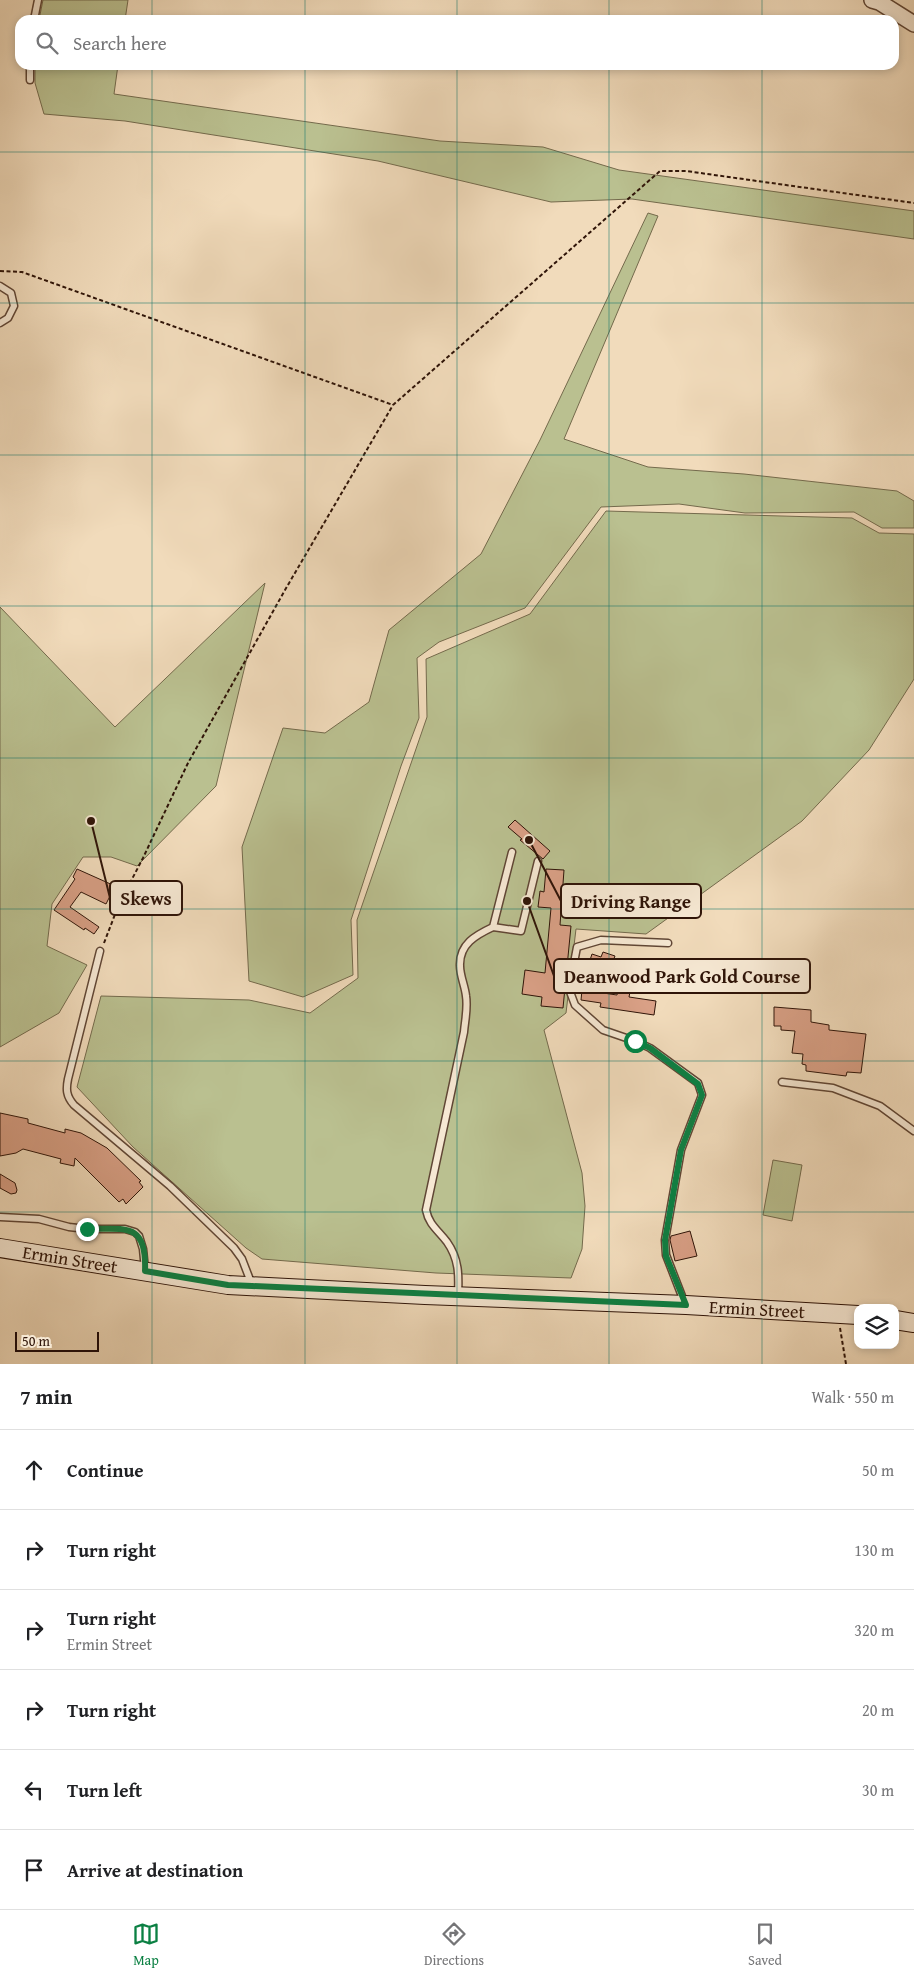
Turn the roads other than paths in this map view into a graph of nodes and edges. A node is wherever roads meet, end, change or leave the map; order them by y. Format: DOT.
graph roads {
  1 [pos="38,0"];
  2 [pos="872,0"];
  3 [pos="35,15"];
  4 [pos="914,24"];
  5 [pos="30,70"];
  6 [pos="30,80"];
  7 [pos="0,286"];
  8 [pos="0,323"];
  9 [pos="512,852"];
  10 [pos="538,861"];
  11 [pos="493,927"];
  12 [pos="668,943"];
  13 [pos="100,951"];
  14 [pos="782,1082"];
  15 [pos="914,1131"];
  16 [pos="0,1217"];
  17 [pos="0,1248"];
  18 [pos="145,1271"];
  19 [pos="252,1286"];
  20 [pos="458,1296"];
  21 [pos="686,1305"];
  22 [pos="854,1315"];
  23 [pos="899,1321"];
  24 [pos="914,1323"];
  1 -- 3 [label="lane"];
  2 -- 4 [label="street"];
  5 -- 6 [label="lane"];
  7 -- 8 [label="lane"];
  9 -- 11 [label="lane"];
  10 -- 11 [label="lane"];
  11 -- 20 [label="lane"];
  12 -- 21 [label="lane"];
  13 -- 19 [label="lane"];
  14 -- 15 [label="lane"];
  16 -- 18 [label="lane"];
  17 -- 18 [label="main road, Ermin Street"];
  18 -- 19 [label="main road, Ermin Street"];
  19 -- 20 [label="main road, Ermin Street"];
  20 -- 21 [label="main road, Ermin Street"];
  21 -- 22 [label="main road, Ermin Street"];
  23 -- 24 [label="main road"];
}
